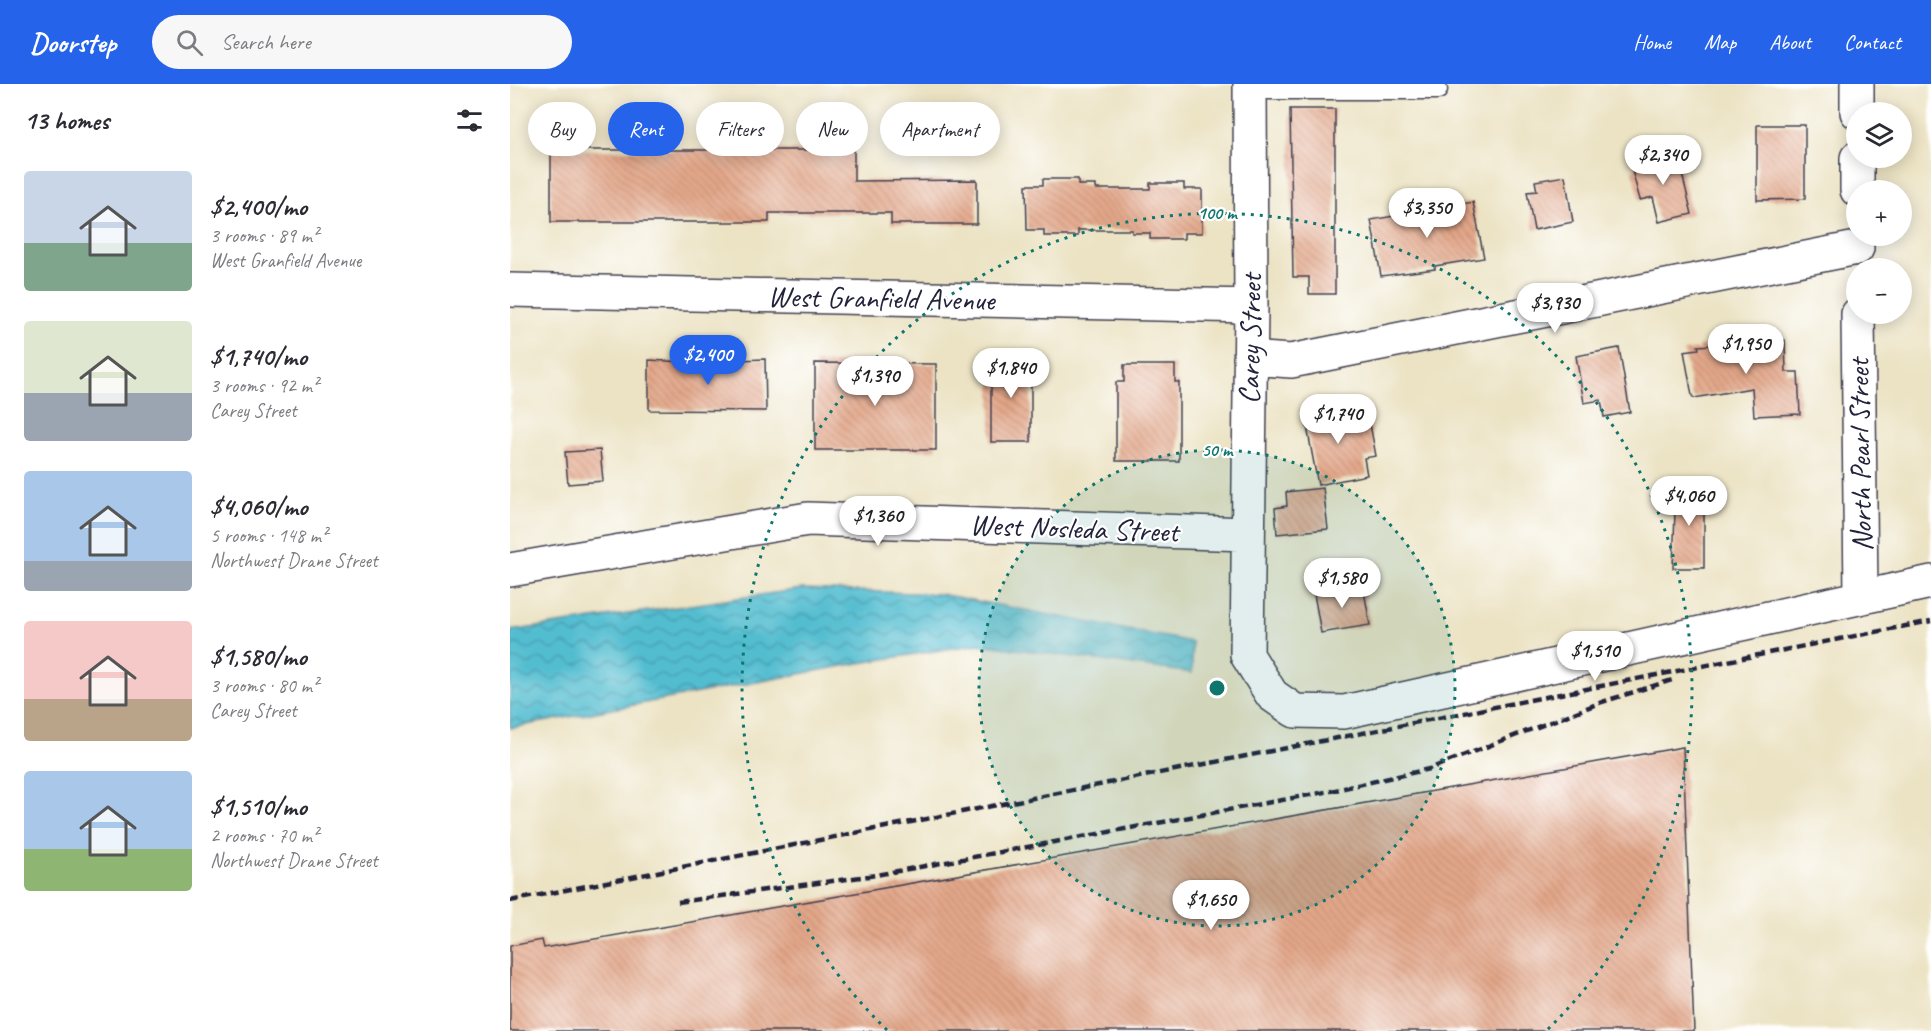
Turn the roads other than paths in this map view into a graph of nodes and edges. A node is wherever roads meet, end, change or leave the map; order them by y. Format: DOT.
graph roads {
  1 [pos="1857,84"];
  2 [pos="1250,87"];
  3 [pos="1438,90"];
  4 [pos="1857,102"];
  5 [pos="1857,251"];
  6 [pos="510,290"];
  7 [pos="1251,306"];
  8 [pos="1858,324"];
  9 [pos="1250,358"];
  10 [pos="1247,534"];
  11 [pos="510,570"];
  12 [pos="1931,582"];
  13 [pos="1861,596"];
  1 -- 4 [label="street"];
  2 -- 3 [label="lane"];
  2 -- 7 [label="street, Carey Street"];
  5 -- 9 [label="street"];
  6 -- 7 [label="street, West Granfield Avenue"];
  7 -- 9 [label="street, Carey Street"];
  8 -- 13 [label="street, North Pearl Street"];
  9 -- 10 [label="street, Carey Street"];
  10 -- 11 [label="street, West Nosleda Street"];
  10 -- 13 [label="street, Carey Street"];
  12 -- 13 [label="street"];
}
